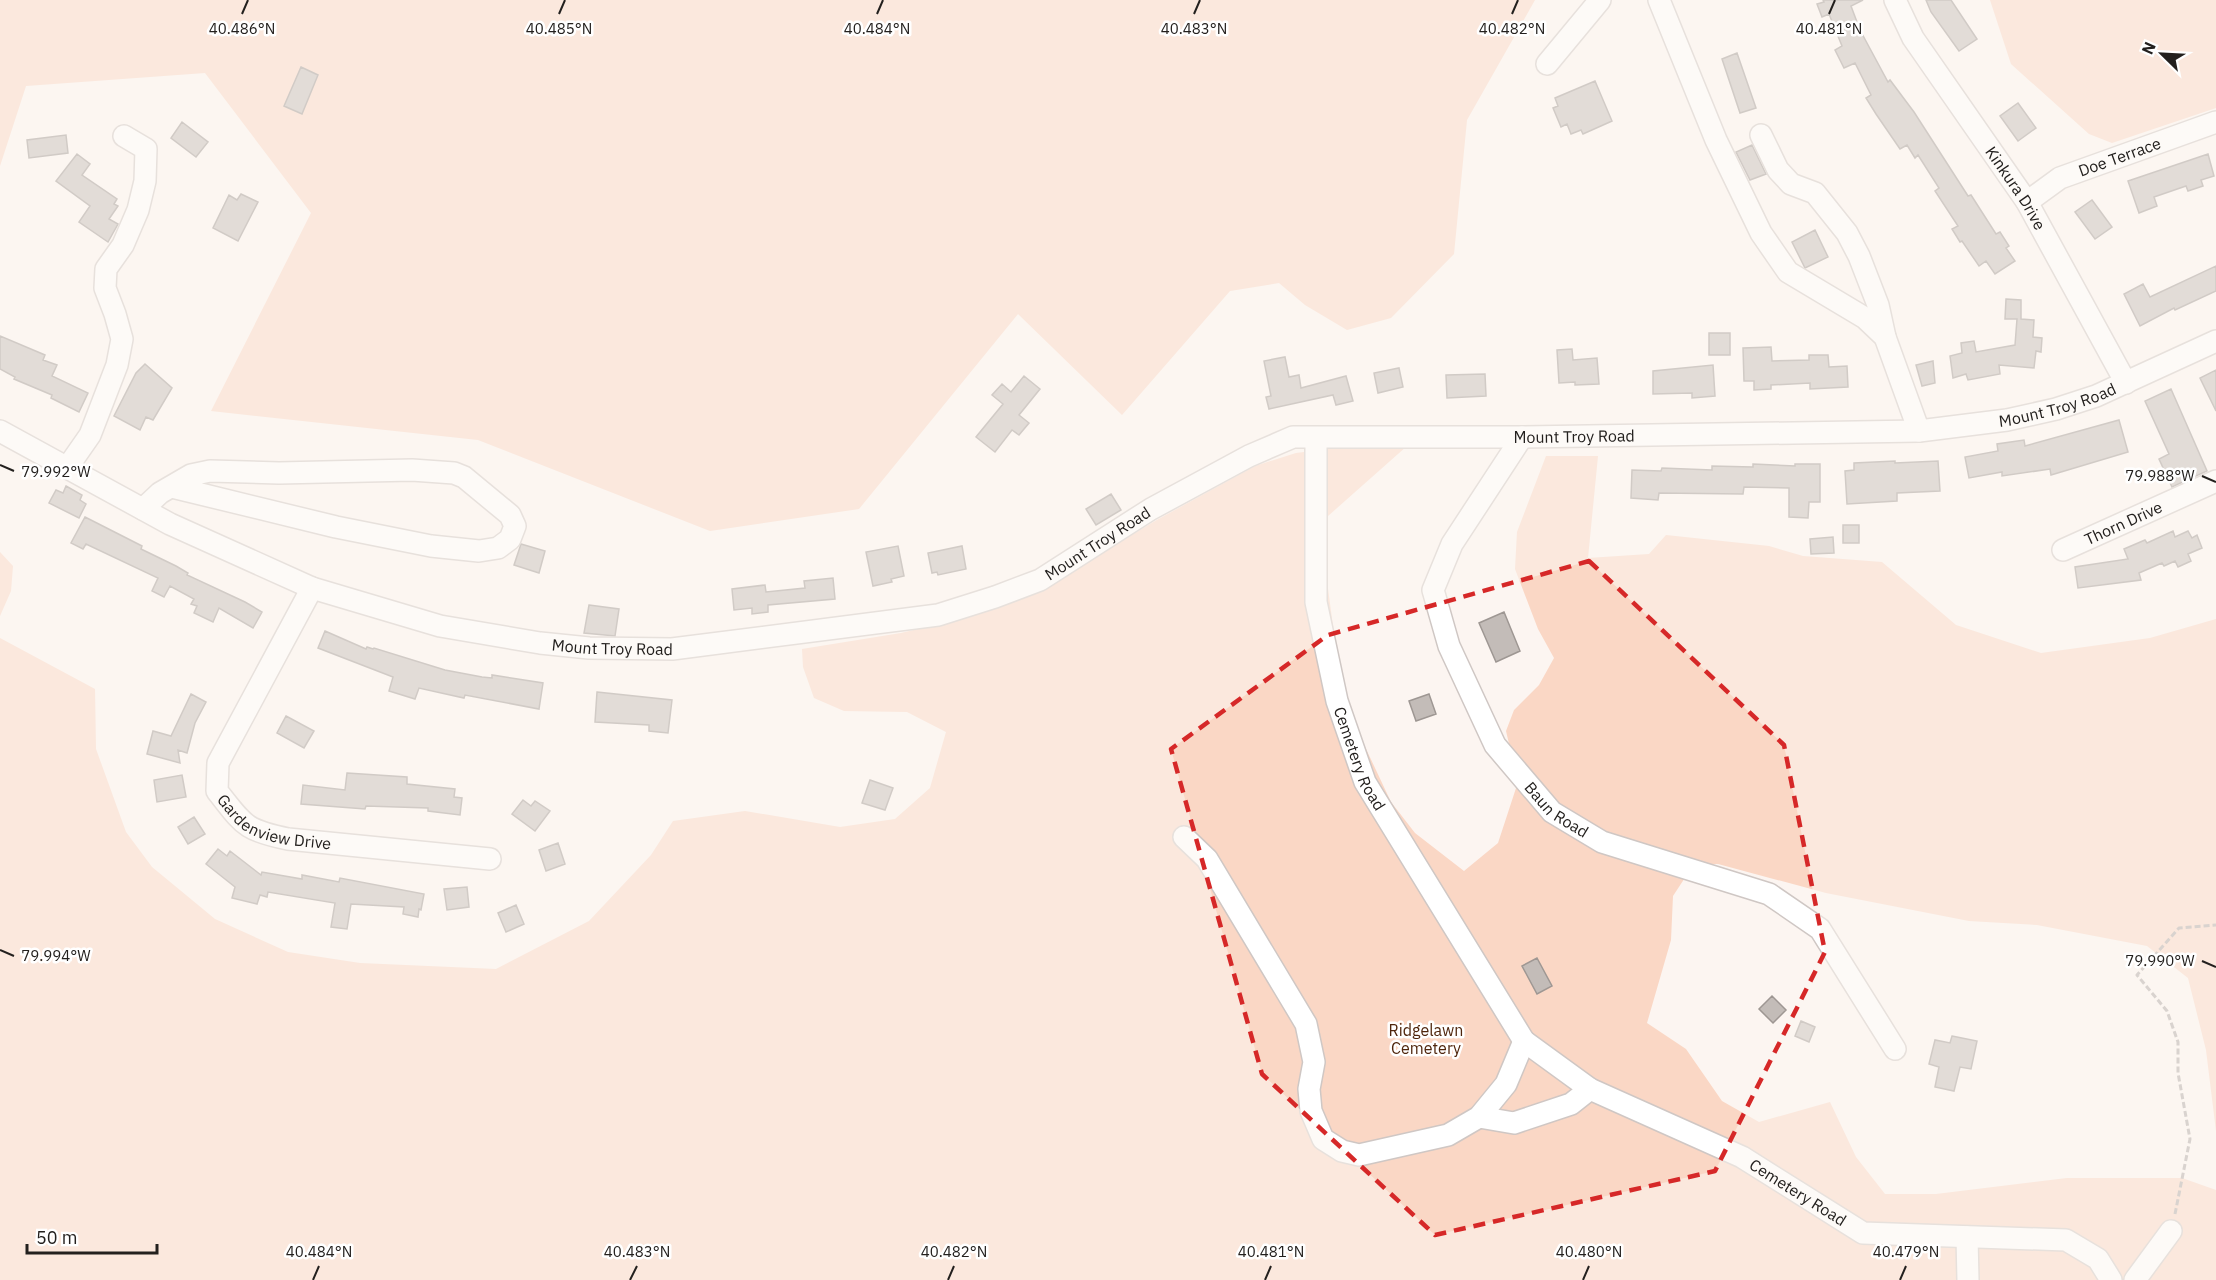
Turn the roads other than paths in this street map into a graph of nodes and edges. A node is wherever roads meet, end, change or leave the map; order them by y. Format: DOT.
graph roads {
  1 [pos="1600,0"];
  2 [pos="1659,0"];
  3 [pos="1895,0"];
  4 [pos="1547,64"];
  5 [pos="2216,122"];
  6 [pos="1761,135"];
  7 [pos="124,136"];
  8 [pos="2026,202"];
  9 [pos="1885,337"];
  10 [pos="2216,341"];
  11 [pos="2126,383"];
  12 [pos="0,432"];
  13 [pos="1919,432"];
  14 [pos="1522,437"];
  15 [pos="1316,438"];
  16 [pos="66,468"];
  17 [pos="2216,481"];
  18 [pos="172,487"];
  19 [pos="143,509"];
  20 [pos="2062,550"];
  21 [pos="312,588"];
  22 [pos="1184,837"];
  23 [pos="490,859"];
  24 [pos="1524,1041"];
  25 [pos="1895,1049"];
  26 [pos="1590,1089"];
  27 [pos="1479,1117"];
  28 [pos="2171,1231"];
  29 [pos="1967,1237"];
  30 [pos="1968,1280"];
  31 [pos="2110,1280"];
  32 [pos="2135,1280"];
  1 -- 4 [label="street"];
  2 -- 9 [label="street"];
  3 -- 8 [label="street, Kinkura Drive"];
  5 -- 8 [label="street, Doe Terrace"];
  6 -- 9 [label="street"];
  7 -- 16 [label="street"];
  8 -- 11 [label="street, Kinkura Drive"];
  9 -- 13 [label="street"];
  10 -- 11 [label="street, Mount Troy Road"];
  11 -- 13 [label="street, Mount Troy Road"];
  12 -- 16 [label="street, Mount Troy Road"];
  13 -- 14 [label="street, Mount Troy Road"];
  14 -- 15 [label="street, Mount Troy Road"];
  14 -- 25 [label="street, Baun Road"];
  15 -- 21 [label="street, Mount Troy Road"];
  15 -- 24 [label="street, Cemetery Road"];
  16 -- 19 [label="street, Mount Troy Road"];
  17 -- 20 [label="street, Thorn Drive"];
  18 -- 18 [label="street"];
  18 -- 19 [label="street"];
  19 -- 21 [label="street, Mount Troy Road"];
  21 -- 23 [label="street, Gardenview Drive"];
  22 -- 27 [label="street"];
  24 -- 26 [label="street, Cemetery Road"];
  24 -- 27 [label="street"];
  26 -- 27 [label="street"];
  26 -- 29 [label="street, Cemetery Road"];
  28 -- 32 [label="street"];
  29 -- 30 [label="street"];
  29 -- 31 [label="street, Cemetery Road"];
}
